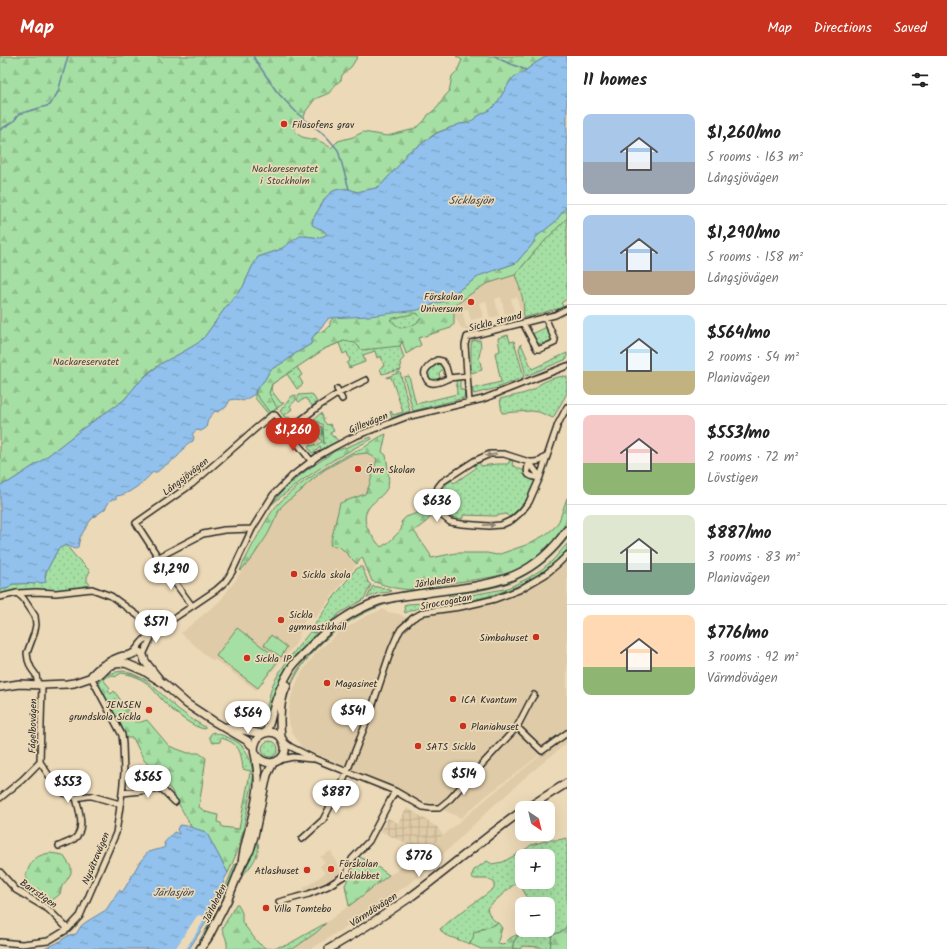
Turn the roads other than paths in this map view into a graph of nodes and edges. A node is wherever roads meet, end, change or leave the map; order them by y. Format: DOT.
graph roads {
  1 [pos="567,309"];
  2 [pos="545,317"];
  3 [pos="523,323"];
  4 [pos="567,366"];
  5 [pos="467,376"];
  6 [pos="449,378"];
  7 [pos="366,380"];
  8 [pos="469,402"];
  9 [pos="567,407"];
  10 [pos="287,431"];
  11 [pos="547,456"];
  12 [pos="312,462"];
  13 [pos="529,462"];
  14 [pos="539,478"];
  15 [pos="252,529"];
  16 [pos="567,530"];
  17 [pos="567,555"];
  18 [pos="159,557"];
  19 [pos="17,592"];
  20 [pos="0,596"];
  21 [pos="192,606"];
  22 [pos="155,628"];
  23 [pos="305,653"];
  24 [pos="132,654"];
  25 [pos="143,657"];
  26 [pos="134,667"];
  27 [pos="91,677"];
  28 [pos="163,683"];
  29 [pos="40,685"];
  30 [pos="0,687"];
  31 [pos="534,695"];
  32 [pos="221,726"];
  33 [pos="517,727"];
  34 [pos="264,733"];
  35 [pos="567,733"];
  36 [pos="283,740"];
  37 [pos="254,750"];
  38 [pos="315,759"];
  39 [pos="40,762"];
  40 [pos="276,762"];
  41 [pos="346,772"];
  42 [pos="567,783"];
  43 [pos="394,791"];
  44 [pos="122,793"];
  45 [pos="0,798"];
  46 [pos="76,798"];
  47 [pos="538,801"];
  48 [pos="175,802"];
  49 [pos="120,804"];
  50 [pos="515,816"];
  51 [pos="302,839"];
  52 [pos="59,846"];
  53 [pos="242,864"];
  54 [pos="0,872"];
  55 [pos="279,902"];
  56 [pos="68,929"];
  57 [pos="0,942"];
  58 [pos="200,949"];
  59 [pos="329,949"];
  1 -- 2 [label="street, Sickla strand"];
  2 -- 3 [label="street, Sickla strand"];
  2 -- 3 [label="street"];
  3 -- 5 [label="street, Sickla strand"];
  4 -- 8 [label="street, Gillevägen"];
  5 -- 6 [label="street"];
  5 -- 8 [label="street, Sickla strand"];
  6 -- 6 [label="street"];
  7 -- 10 [label="street"];
  8 -- 12 [label="street, Gillevägen"];
  9 -- 11 [label="street"];
  10 -- 12 [label="street, Långsjövägen"];
  10 -- 18 [label="street, Långsjövägen"];
  11 -- 13 [label="street"];
  11 -- 14 [label="street"];
  12 -- 15 [label="street, Gillevägen"];
  13 -- 14 [label="street"];
  13 -- 14 [label="street, one-way"];
  15 -- 18 [label="street"];
  15 -- 21 [label="street, Gillevägen"];
  16 -- 23 [label="main road, Järlaleden"];
  17 -- 41 [label="street, Siroccogatan"];
  18 -- 21 [label="street, Långsjövägen"];
  19 -- 20 [label="street"];
  19 -- 22 [label="street"];
  19 -- 29 [label="street, Fågelbovägen"];
  21 -- 22 [label="street, Gillevägen"];
  22 -- 24 [label="street, Gillevägen"];
  22 -- 25 [label="street"];
  23 -- 34 [label="main road, Järlaleden"];
  23 -- 36 [label="main road, Järlaleden"];
  24 -- 25 [label="main road"];
  24 -- 26 [label="main road"];
  24 -- 27 [label="main road"];
  25 -- 26 [label="main road"];
  25 -- 28 [label="main road"];
  26 -- 27 [label="main road"];
  26 -- 28 [label="main road"];
  27 -- 29 [label="main road"];
  27 -- 44 [label="street, Nysätravägen"];
  28 -- 32 [label="main road"];
  29 -- 30 [label="main road"];
  29 -- 39 [label="street, Fågelbovägen"];
  31 -- 33 [label="street"];
  32 -- 34 [label="main road"];
  32 -- 37 [label="main road"];
  33 -- 35 [label="street"];
  33 -- 43 [label="street"];
  34 -- 36 [label="main road"];
  34 -- 37 [label="main road"];
  36 -- 38 [label="street"];
  36 -- 40 [label="main road"];
  37 -- 40 [label="main road"];
  37 -- 53 [label="main road, Järlaleden"];
  38 -- 40 [label="street"];
  38 -- 41 [label="street"];
  39 -- 45 [label="street, Fågelbovägen"];
  39 -- 46 [label="street"];
  40 -- 53 [label="main road, Järlaleden"];
  41 -- 43 [label="street"];
  41 -- 51 [label="street, Siroccogatan"];
  42 -- 47 [label="main road"];
  43 -- 55 [label="street"];
  44 -- 48 [label="street"];
  44 -- 49 [label="street, Nysätravägen"];
  46 -- 49 [label="street"];
  46 -- 52 [label="street"];
  49 -- 56 [label="street, Nysätravägen"];
  50 -- 59 [label="main road, Värmdövägen"];
  53 -- 58 [label="main road, Järlaleden"];
  54 -- 56 [label="street, Barrstigen"];
  56 -- 57 [label="street, Nysätravägen"];
}
